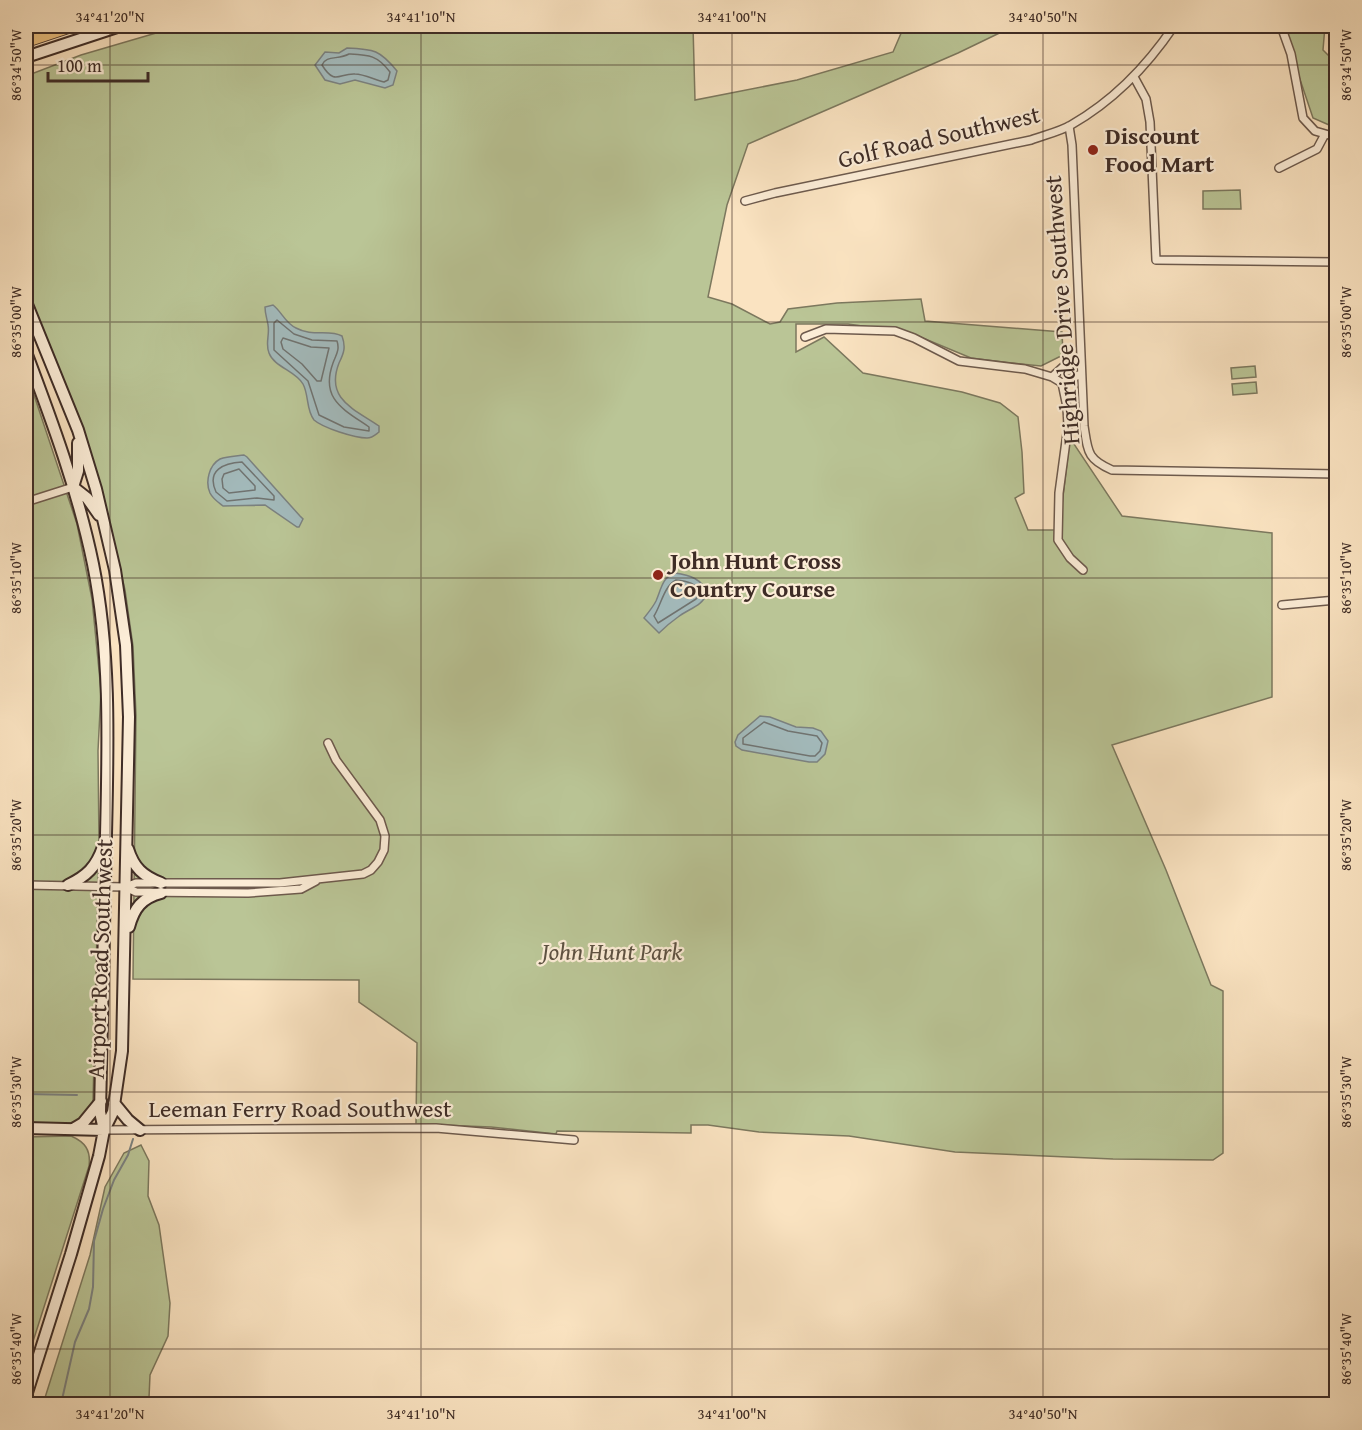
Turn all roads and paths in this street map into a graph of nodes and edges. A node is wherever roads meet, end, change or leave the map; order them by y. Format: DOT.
graph roads {
  1 [pos="68,26"];
  2 [pos="120,26"];
  3 [pos="1174,26"];
  4 [pos="1281,26"];
  5 [pos="26,40"];
  6 [pos="26,57"];
  7 [pos="1134,77"];
  8 [pos="1069,126"];
  9 [pos="1325,134"];
  10 [pos="1336,137"];
  11 [pos="1279,168"];
  12 [pos="745,201"];
  13 [pos="1336,262"];
  14 [pos="26,302"];
  15 [pos="805,338"];
  16 [pos="26,352"];
  17 [pos="1080,362"];
  18 [pos="1081,374"];
  19 [pos="1052,377"];
  20 [pos="1062,383"];
  21 [pos="78,430"];
  22 [pos="1336,474"];
  23 [pos="73,487"];
  24 [pos="26,502"];
  25 [pos="105,528"];
  26 [pos="1083,570"];
  27 [pos="1336,600"];
  28 [pos="1282,605"];
  29 [pos="328,743"];
  30 [pos="126,835"];
  31 [pos="106,836"];
  32 [pos="26,885"];
  33 [pos="68,885"];
  34 [pos="115,886"];
  35 [pos="161,888"];
  36 [pos="125,945"];
  37 [pos="100,1101"];
  38 [pos="114,1103"];
  39 [pos="26,1128"];
  40 [pos="73,1129"];
  41 [pos="104,1130"];
  42 [pos="140,1130"];
  43 [pos="574,1140"];
  44 [pos="26,1396"];
  1 -- 5 [label="highway"];
  2 -- 6 [label="street"];
  3 -- 7 [label="street, Golf Road Southwest"];
  4 -- 9 [label="street"];
  7 -- 8 [label="street, Golf Road Southwest"];
  7 -- 13 [label="street"];
  8 -- 12 [label="street, Golf Road Southwest"];
  8 -- 17 [label="street, Highridge Drive Southwest"];
  9 -- 10 [label="street"];
  9 -- 11 [label="street"];
  14 -- 21 [label="street, Airport Road Southwest"];
  15 -- 19 [label="street"];
  16 -- 23 [label="street, Airport Road Southwest"];
  17 -- 18 [label="street, Highridge Drive Southwest"];
  17 -- 19 [label="street"];
  18 -- 20 [label="street"];
  18 -- 22 [label="street, Highridge Drive Southwest"];
  19 -- 20 [label="street"];
  20 -- 26 [label="street"];
  21 -- 23 [label="street"];
  21 -- 25 [label="street, Airport Road Southwest"];
  23 -- 24 [label="street"];
  23 -- 25 [label="street"];
  23 -- 31 [label="street, Airport Road Southwest"];
  25 -- 30 [label="street, Airport Road Southwest"];
  27 -- 28 [label="street"];
  29 -- 35 [label="street"];
  30 -- 34 [label="street, Airport Road Southwest"];
  30 -- 35 [label="street"];
  31 -- 33 [label="street"];
  31 -- 34 [label="street, Airport Road Southwest"];
  32 -- 33 [label="street"];
  33 -- 34 [label="street"];
  34 -- 35 [label="street"];
  34 -- 36 [label="street, Airport Road Southwest"];
  34 -- 37 [label="street, Airport Road Southwest"];
  35 -- 36 [label="street"];
  36 -- 38 [label="street, Airport Road Southwest"];
  37 -- 40 [label="street"];
  37 -- 41 [label="street, Airport Road Southwest"];
  38 -- 41 [label="street, Airport Road Southwest"];
  38 -- 42 [label="street"];
  39 -- 40 [label="street, Leeman Ferry Road Southwest"];
  40 -- 41 [label="street, Leeman Ferry Road Southwest"];
  41 -- 42 [label="street, Leeman Ferry Road Southwest"];
  41 -- 44 [label="street"];
  42 -- 43 [label="street, Leeman Ferry Road Southwest"];
}
